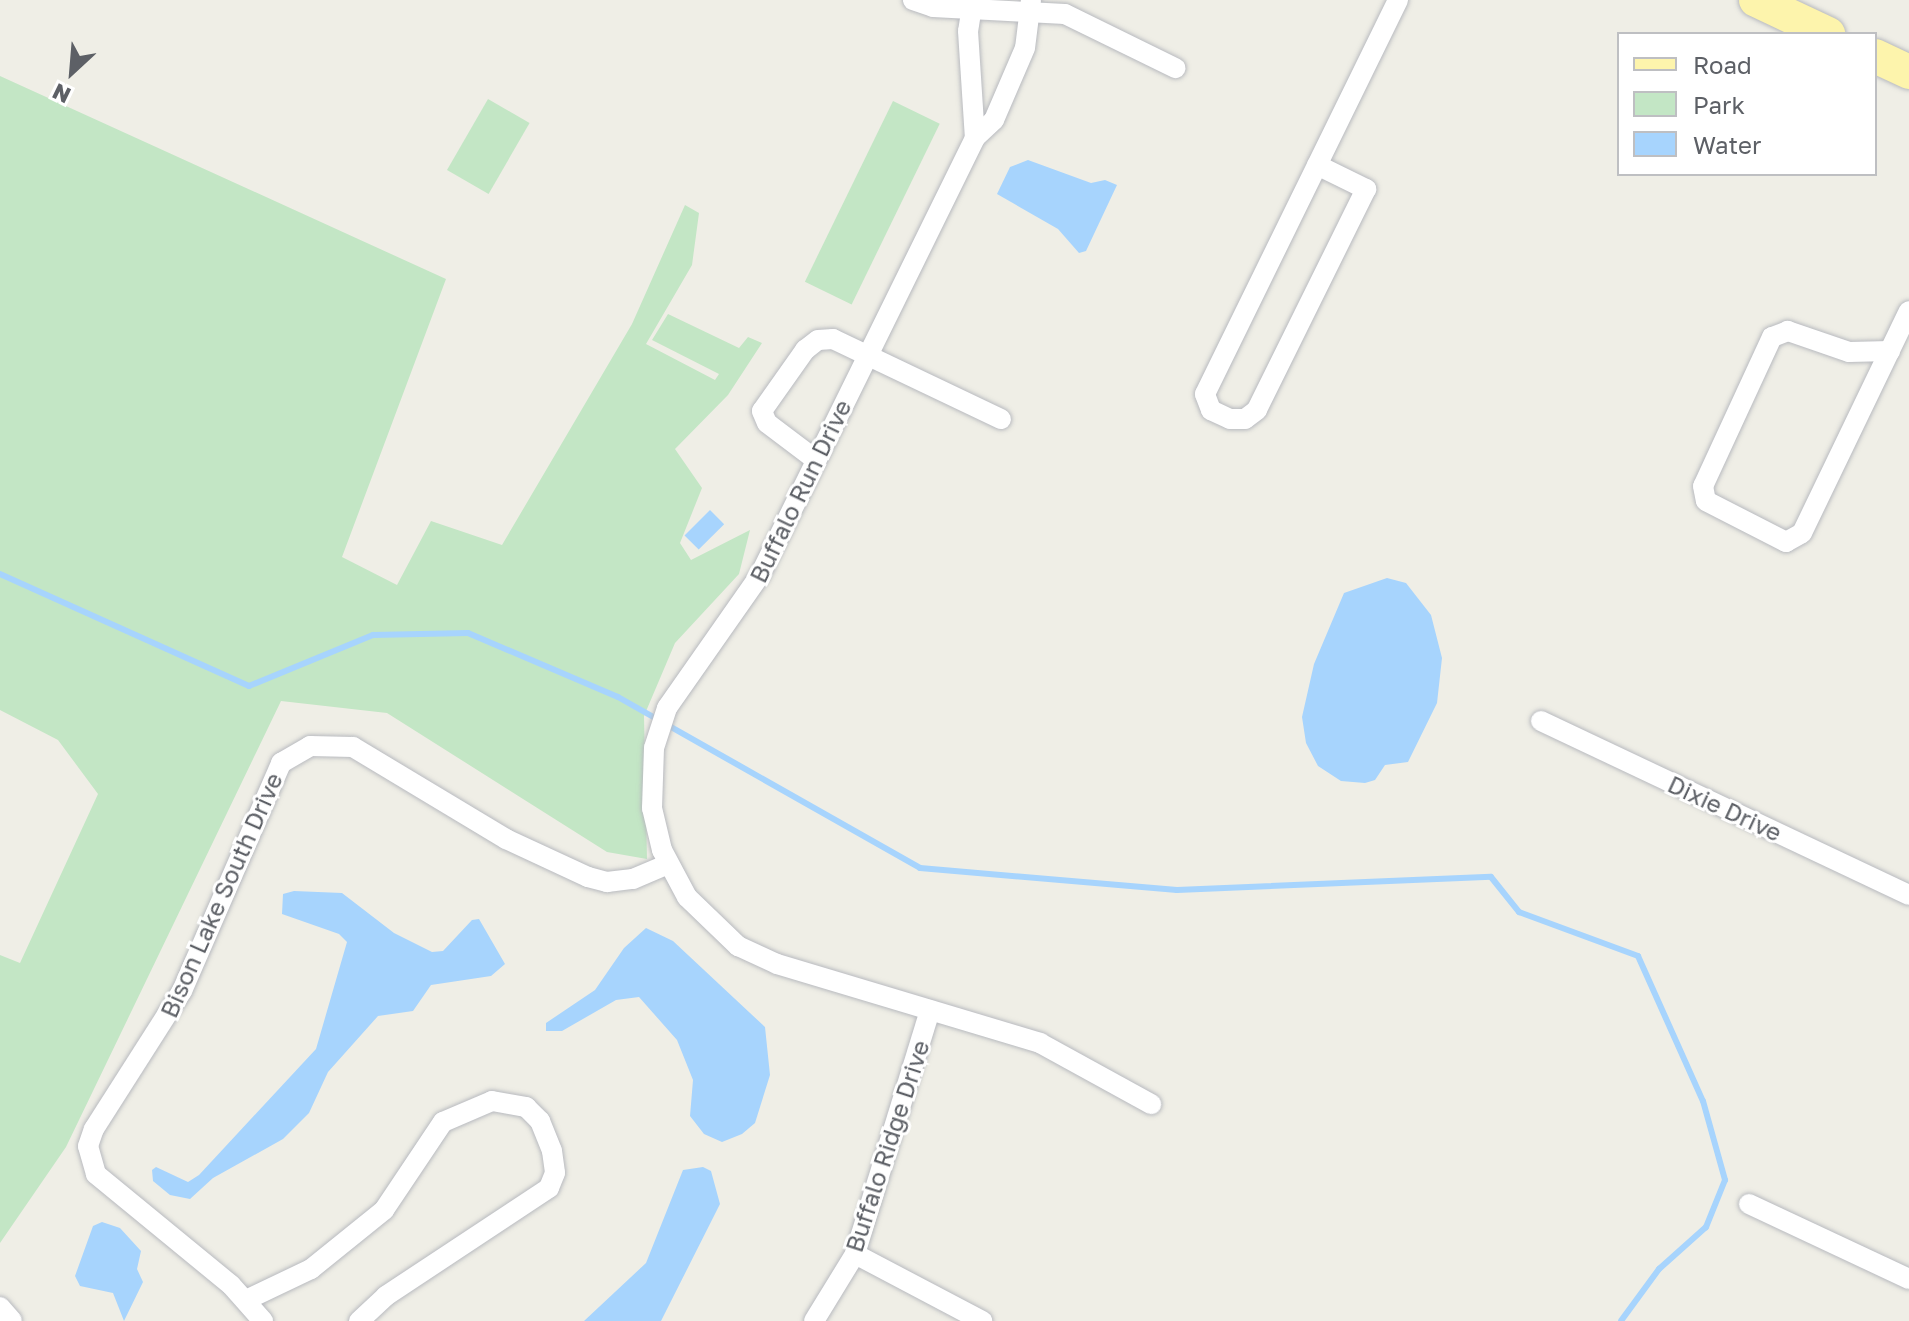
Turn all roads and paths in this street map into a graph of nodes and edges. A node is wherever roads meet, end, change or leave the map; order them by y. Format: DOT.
graph roads {
  1 [pos="913,0"];
  2 [pos="1398,0"];
  3 [pos="1756,0"];
  4 [pos="972,4"];
  5 [pos="1031,5"];
  6 [pos="1824,32"];
  7 [pos="1877,57"];
  8 [pos="1175,68"];
  9 [pos="1909,72"];
  10 [pos="975,138"];
  11 [pos="1317,165"];
  12 [pos="1909,311"];
  13 [pos="1890,351"];
  14 [pos="868,354"];
  15 [pos="1001,419"];
  16 [pos="816,460"];
  17 [pos="1541,721"];
  18 [pos="668,864"];
  19 [pos="1909,895"];
  20 [pos="930,1010"];
  21 [pos="1151,1104"];
  22 [pos="1749,1204"];
  23 [pos="855,1254"];
  24 [pos="1909,1279"];
  25 [pos="246,1300"];
  26 [pos="0,1307"];
  27 [pos="12,1321"];
  28 [pos="263,1321"];
  29 [pos="359,1321"];
  30 [pos="814,1321"];
  31 [pos="982,1321"];
  1 -- 4 [label="street"];
  2 -- 11 [label="street"];
  3 -- 6 [label="main road"];
  4 -- 5 [label="street"];
  4 -- 10 [label="street, Buffalo Run Drive"];
  5 -- 8 [label="street"];
  5 -- 10 [label="street, Buffalo Run Drive"];
  7 -- 9 [label="main road"];
  10 -- 14 [label="street, Buffalo Run Drive"];
  11 -- 11 [label="street"];
  12 -- 13 [label="street"];
  13 -- 13 [label="street"];
  14 -- 15 [label="street"];
  14 -- 16 [label="street, Buffalo Run Drive"];
  14 -- 16 [label="street"];
  16 -- 18 [label="street, Buffalo Run Drive"];
  17 -- 19 [label="street, Dixie Drive"];
  18 -- 20 [label="street, Buffalo Run Drive"];
  18 -- 25 [label="street, Bison Lake South Drive"];
  20 -- 21 [label="street, Buffalo Run Drive"];
  20 -- 23 [label="street, Buffalo Ridge Drive"];
  22 -- 24 [label="street"];
  23 -- 30 [label="street, Buffalo Ridge Drive"];
  23 -- 31 [label="street"];
  25 -- 28 [label="street"];
  25 -- 29 [label="street"];
  26 -- 27 [label="street"];
}
